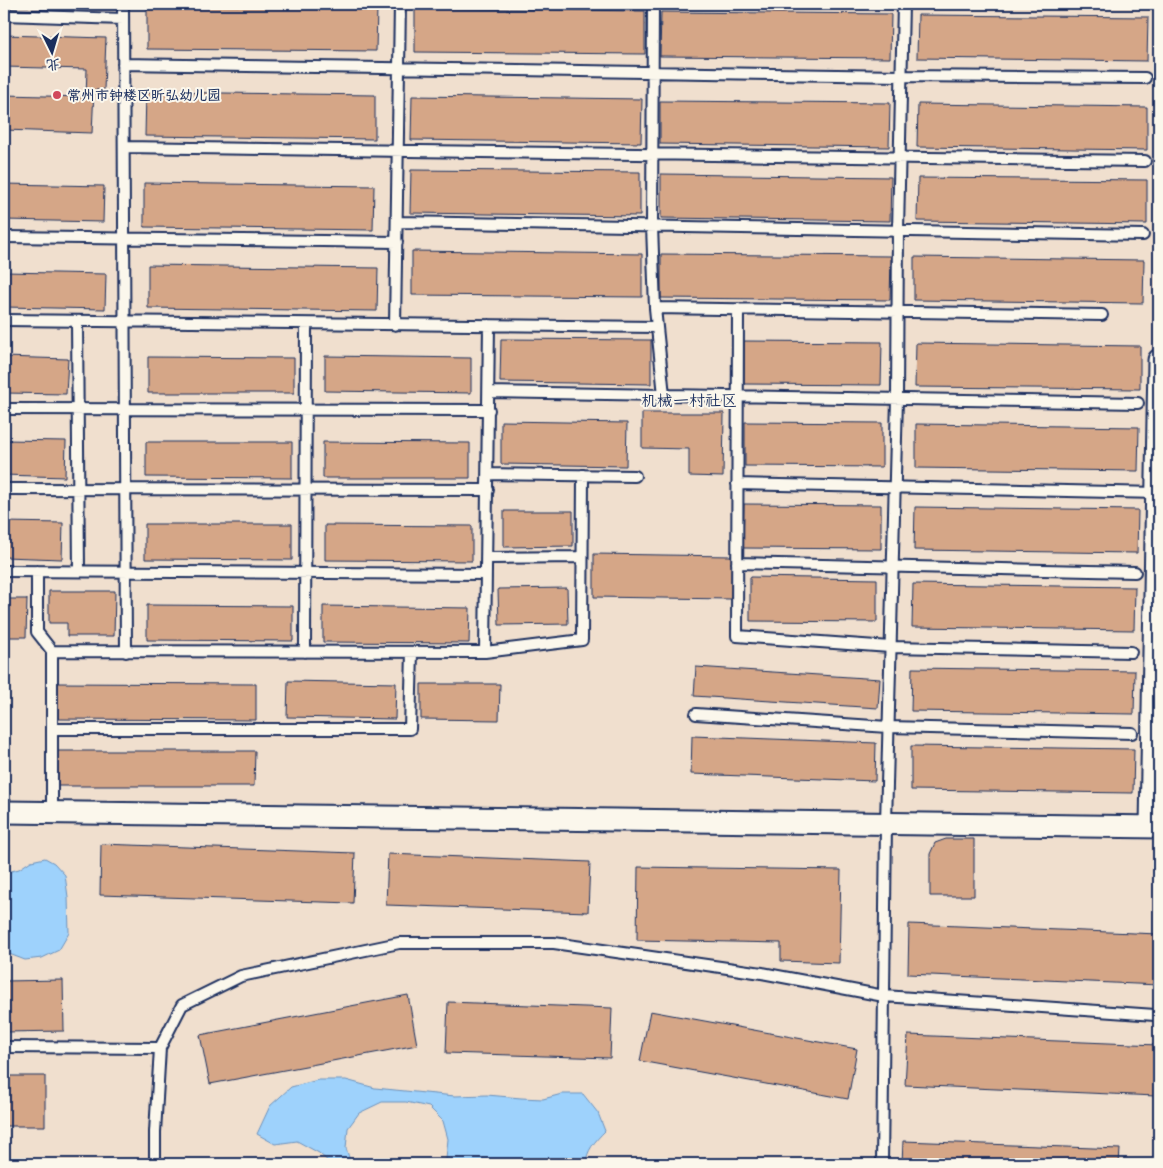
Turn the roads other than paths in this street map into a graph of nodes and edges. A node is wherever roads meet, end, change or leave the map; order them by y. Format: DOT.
graph roads {
  1 [pos="123,4"];
  2 [pos="400,4"];
  3 [pos="653,4"];
  4 [pos="903,4"];
  5 [pos="4,15"];
  6 [pos="123,20"];
  7 [pos="123,64"];
  8 [pos="399,68"];
  9 [pos="653,72"];
  10 [pos="901,76"];
  11 [pos="1144,78"];
  12 [pos="124,147"];
  13 [pos="398,151"];
  14 [pos="652,155"];
  15 [pos="900,159"];
  16 [pos="1144,161"];
  17 [pos="397,222"];
  18 [pos="652,226"];
  19 [pos="898,230"];
  20 [pos="1143,235"];
  21 [pos="4,237"];
  22 [pos="124,238"];
  23 [pos="397,242"];
  24 [pos="654,308"];
  25 [pos="738,309"];
  26 [pos="898,312"];
  27 [pos="1102,315"];
  28 [pos="4,320"];
  29 [pos="77,321"];
  30 [pos="124,322"];
  31 [pos="306,324"];
  32 [pos="395,325"];
  33 [pos="490,325"];
  34 [pos="656,328"];
  35 [pos="1159,360"];
  36 [pos="489,392"];
  37 [pos="664,395"];
  38 [pos="738,396"];
  39 [pos="896,399"];
  40 [pos="1138,403"];
  41 [pos="4,409"];
  42 [pos="78,409"];
  43 [pos="125,409"];
  44 [pos="306,410"];
  45 [pos="488,410"];
  46 [pos="488,474"];
  47 [pos="583,475"];
  48 [pos="635,476"];
  49 [pos="738,484"];
  50 [pos="894,487"];
  51 [pos="4,489"];
  52 [pos="79,489"];
  53 [pos="126,489"];
  54 [pos="306,489"];
  55 [pos="488,490"];
  56 [pos="1158,493"];
  57 [pos="582,557"];
  58 [pos="486,558"];
  59 [pos="737,563"];
  60 [pos="892,565"];
  61 [pos="4,571"];
  62 [pos="37,571"];
  63 [pos="80,571"];
  64 [pos="126,572"];
  65 [pos="1135,572"];
  66 [pos="306,573"];
  67 [pos="486,574"];
  68 [pos="890,646"];
  69 [pos="52,651"];
  70 [pos="126,652"];
  71 [pos="305,652"];
  72 [pos="412,652"];
  73 [pos="485,652"];
  74 [pos="1132,652"];
  75 [pos="696,714"];
  76 [pos="888,727"];
  77 [pos="52,729"];
  78 [pos="1132,733"];
  79 [pos="4,812"];
  80 [pos="52,813"];
  81 [pos="886,823"];
  82 [pos="1155,827"];
  83 [pos="884,996"];
  84 [pos="1155,1015"];
  85 [pos="4,1046"];
  86 [pos="160,1048"];
  87 [pos="155,1164"];
  88 [pos="882,1164"];
  1 -- 6 [label="lane"];
  2 -- 8 [label="lane"];
  3 -- 9 [label="lane"];
  4 -- 10 [label="lane"];
  5 -- 6 [label="lane"];
  6 -- 7 [label="lane"];
  7 -- 8 [label="lane"];
  7 -- 12 [label="lane"];
  8 -- 9 [label="lane"];
  8 -- 13 [label="lane"];
  9 -- 10 [label="lane"];
  9 -- 14 [label="lane"];
  10 -- 11 [label="lane"];
  10 -- 15 [label="lane"];
  12 -- 13 [label="lane"];
  12 -- 22 [label="lane"];
  13 -- 14 [label="lane"];
  13 -- 17 [label="lane"];
  14 -- 15 [label="lane"];
  14 -- 18 [label="lane"];
  15 -- 16 [label="lane"];
  15 -- 19 [label="lane"];
  17 -- 18 [label="lane"];
  17 -- 23 [label="lane"];
  18 -- 19 [label="lane"];
  18 -- 24 [label="lane"];
  19 -- 20 [label="lane"];
  19 -- 26 [label="lane"];
  21 -- 22 [label="lane"];
  22 -- 23 [label="lane"];
  22 -- 30 [label="lane"];
  23 -- 32 [label="lane"];
  24 -- 25 [label="lane"];
  24 -- 34 [label="lane"];
  25 -- 26 [label="lane"];
  25 -- 38 [label="lane"];
  26 -- 27 [label="lane"];
  26 -- 39 [label="lane"];
  28 -- 29 [label="lane"];
  29 -- 30 [label="lane"];
  29 -- 42 [label="lane"];
  30 -- 31 [label="lane"];
  30 -- 43 [label="lane"];
  31 -- 32 [label="lane"];
  31 -- 44 [label="lane"];
  32 -- 33 [label="lane"];
  33 -- 34 [label="lane"];
  33 -- 36 [label="lane"];
  34 -- 37 [label="lane"];
  35 -- 56 [label="street"];
  36 -- 37 [label="lane"];
  36 -- 45 [label="lane"];
  37 -- 38 [label="lane"];
  38 -- 39 [label="lane"];
  38 -- 49 [label="lane"];
  39 -- 40 [label="lane"];
  39 -- 50 [label="lane"];
  41 -- 42 [label="lane"];
  42 -- 43 [label="lane"];
  42 -- 52 [label="lane"];
  43 -- 44 [label="lane"];
  43 -- 53 [label="lane"];
  44 -- 45 [label="lane"];
  44 -- 54 [label="lane"];
  45 -- 46 [label="lane"];
  46 -- 47 [label="lane"];
  46 -- 55 [label="lane"];
  47 -- 48 [label="lane"];
  47 -- 57 [label="lane"];
  49 -- 50 [label="lane"];
  49 -- 59 [label="lane"];
  50 -- 56 [label="lane"];
  50 -- 60 [label="lane"];
  51 -- 52 [label="lane"];
  52 -- 53 [label="lane"];
  52 -- 63 [label="lane"];
  53 -- 54 [label="lane"];
  53 -- 64 [label="lane"];
  54 -- 55 [label="lane"];
  54 -- 66 [label="lane"];
  55 -- 58 [label="lane"];
  56 -- 82 [label="street"];
  57 -- 58 [label="lane"];
  57 -- 73 [label="lane"];
  58 -- 67 [label="lane"];
  59 -- 60 [label="lane"];
  59 -- 68 [label="lane"];
  60 -- 65 [label="lane"];
  60 -- 68 [label="lane"];
  61 -- 62 [label="lane"];
  62 -- 63 [label="lane"];
  62 -- 69 [label="lane"];
  63 -- 64 [label="lane"];
  64 -- 66 [label="lane"];
  64 -- 70 [label="lane"];
  66 -- 67 [label="lane"];
  66 -- 71 [label="lane"];
  67 -- 73 [label="lane"];
  68 -- 74 [label="lane"];
  68 -- 76 [label="lane"];
  69 -- 70 [label="lane"];
  69 -- 77 [label="lane"];
  70 -- 71 [label="lane"];
  71 -- 72 [label="lane"];
  72 -- 73 [label="lane"];
  72 -- 77 [label="lane"];
  75 -- 76 [label="lane"];
  76 -- 78 [label="lane"];
  76 -- 81 [label="lane"];
  77 -- 80 [label="lane"];
  79 -- 80 [label="street"];
  80 -- 81 [label="street"];
  81 -- 82 [label="street"];
  81 -- 83 [label="lane"];
  83 -- 84 [label="lane"];
  83 -- 86 [label="lane"];
  83 -- 88 [label="lane"];
  85 -- 86 [label="lane"];
  86 -- 87 [label="lane"];
}
